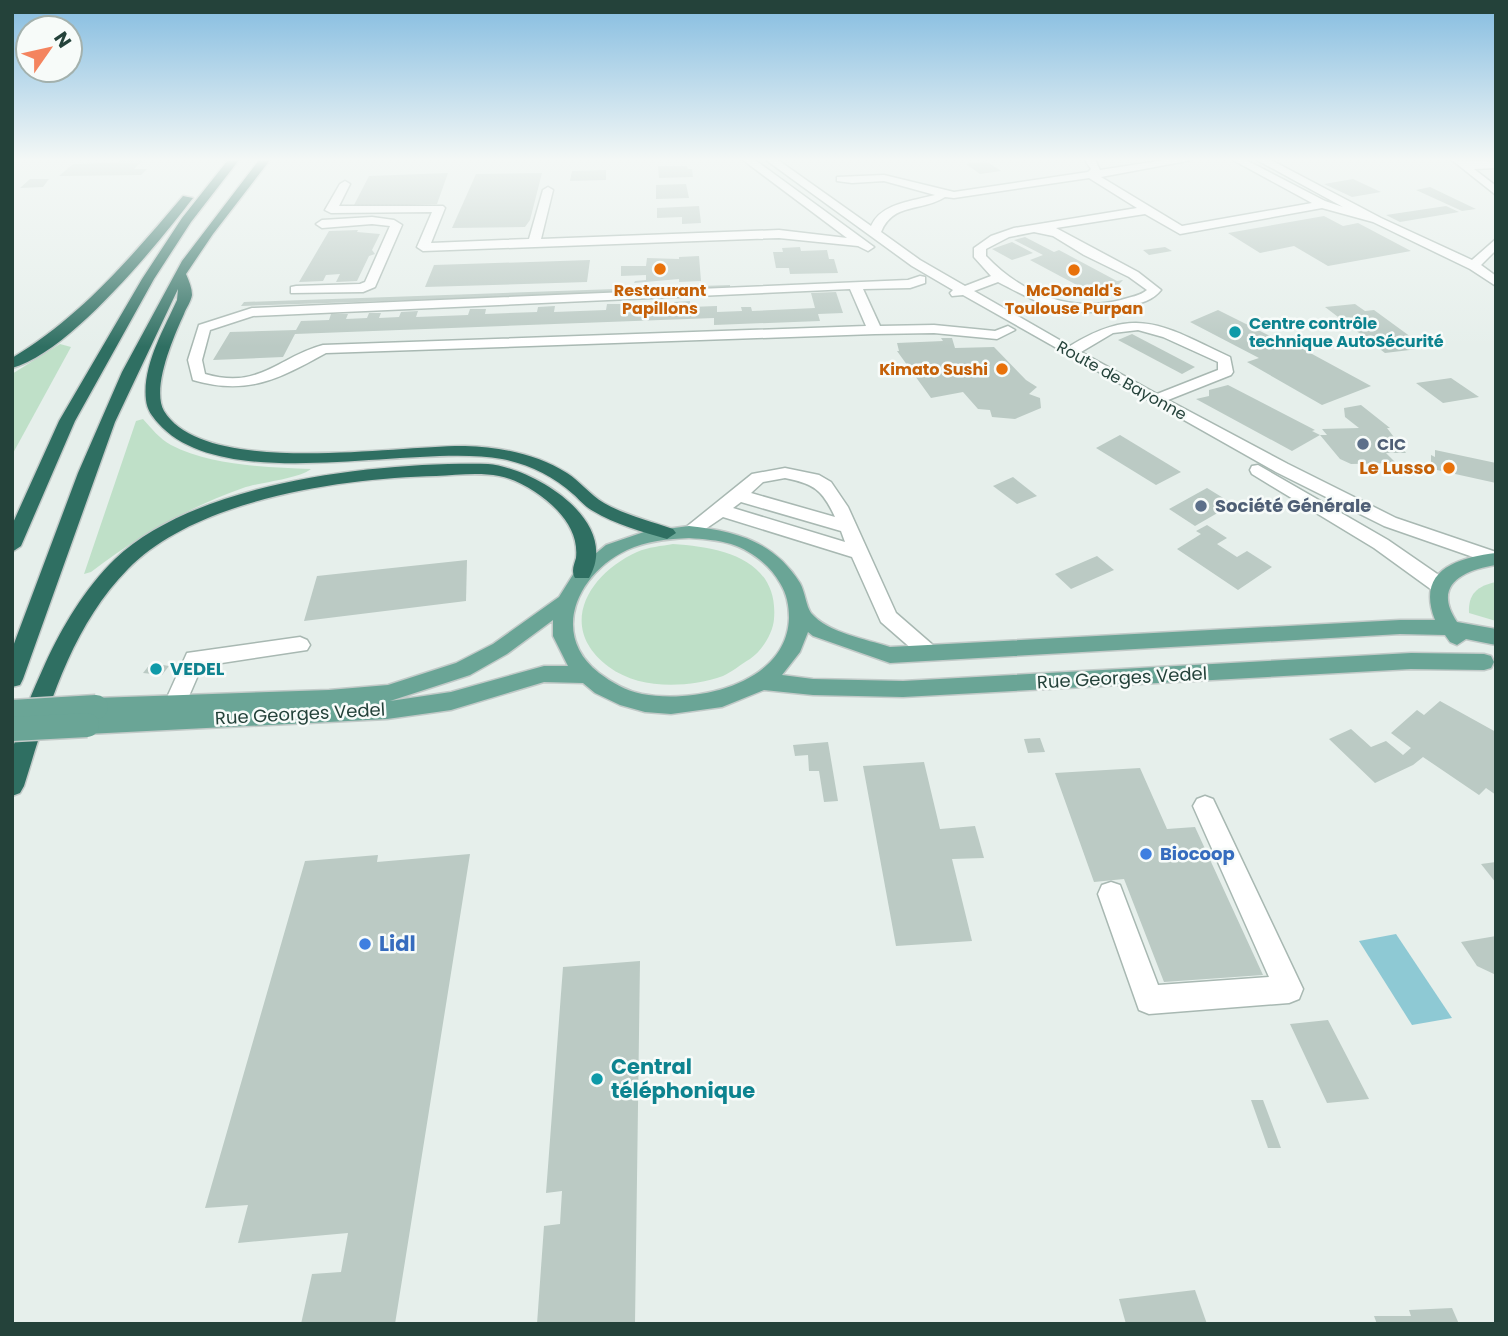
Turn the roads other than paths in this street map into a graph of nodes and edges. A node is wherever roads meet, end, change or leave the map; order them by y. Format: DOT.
graph roads {
  1 [pos="167,222"];
  2 [pos="184,222"];
  3 [pos="216,222"];
  4 [pos="345,222"];
  5 [pos="393,222"];
  6 [pos="427,222"];
  7 [pos="540,222"];
  8 [pos="783,222"];
  9 [pos="826,222"];
  10 [pos="848,222"];
  11 [pos="878,222"];
  12 [pos="1067,222"];
  13 [pos="1167,222"];
  14 [pos="1224,222"];
  15 [pos="1385,222"];
  16 [pos="322,223"];
  17 [pos="1042,230"];
  18 [pos="770,235"];
  19 [pos="870,240"];
  20 [pos="534,244"];
  21 [pos="1074,245"];
  22 [pos="981,248"];
  23 [pos="405,249"];
  24 [pos="1489,254"];
  25 [pos="1496,265"];
  26 [pos="180,274"];
  27 [pos="999,277"];
  28 [pos="920,280"];
  29 [pos="1496,282"];
  30 [pos="855,285"];
  31 [pos="1053,289"];
  32 [pos="296,290"];
  33 [pos="956,293"];
  34 [pos="1070,298"];
  35 [pos="875,330"];
  36 [pos="1008,330"];
  37 [pos="1070,352"];
  38 [pos="12,365"];
  39 [pos="1157,399"];
  40 [pos="738,495"];
  41 [pos="716,513"];
  42 [pos="848,527"];
  43 [pos="689,532"];
  44 [pos="667,533"];
  45 [pos="12,545"];
  46 [pos="859,552"];
  47 [pos="1495,559"];
  48 [pos="582,573"];
  49 [pos="1439,585"];
  50 [pos="564,602"];
  51 [pos="801,615"];
  52 [pos="1450,628"];
  53 [pos="1496,637"];
  54 [pos="300,645"];
  55 [pos="928,650"];
  56 [pos="1490,666"];
  57 [pos="584,675"];
  58 [pos="12,679"];
  59 [pos="761,681"];
  60 [pos="175,704"];
  61 [pos="12,712"];
  62 [pos="92,716"];
  63 [pos="12,729"];
  64 [pos="12,786"];
  65 [pos="1205,806"];
  66 [pos="1111,894"];
  1 -- 38 [label="highway"];
  2 -- 45 [label="highway"];
  3 -- 26 [label="highway"];
  4 -- 16 [label="street"];
  5 -- 23 [label="street"];
  6 -- 23 [label="street"];
  7 -- 20 [label="street"];
  8 -- 18 [label="street"];
  9 -- 19 [label="street, Route de Bayonne"];
  10 -- 19 [label="street, Route de Bayonne"];
  11 -- 19 [label="street"];
  12 -- 17 [label="street"];
  13 -- 14 [label="street"];
  15 -- 24 [label="street"];
  17 -- 21 [label="street"];
  17 -- 22 [label="street"];
  18 -- 19 [label="street"];
  18 -- 20 [label="street"];
  19 -- 28 [label="street, Route de Bayonne"];
  19 -- 33 [label="street, Route de Bayonne"];
  20 -- 23 [label="street"];
  21 -- 27 [label="street"];
  21 -- 34 [label="street"];
  22 -- 27 [label="street"];
  22 -- 34 [label="street"];
  23 -- 32 [label="street"];
  24 -- 25 [label="street"];
  24 -- 29 [label="street"];
  26 -- 44 [label="highway"];
  26 -- 58 [label="highway"];
  27 -- 33 [label="street"];
  28 -- 30 [label="street"];
  28 -- 33 [label="street, Route de Bayonne"];
  30 -- 35 [label="street"];
  30 -- 35 [label="street"];
  31 -- 34 [label="street"];
  33 -- 36 [label="street, Route de Bayonne"];
  33 -- 37 [label="street, Route de Bayonne"];
  35 -- 36 [label="street"];
  36 -- 49 [label="street, Route de Bayonne"];
  37 -- 39 [label="street, Route de Bayonne"];
  37 -- 39 [label="street"];
  39 -- 47 [label="street, Route de Bayonne"];
  40 -- 41 [label="street"];
  40 -- 42 [label="street"];
  40 -- 42 [label="street"];
  41 -- 43 [label="street"];
  41 -- 46 [label="street"];
  42 -- 46 [label="street"];
  43 -- 44 [label="main road"];
  43 -- 51 [label="main road"];
  44 -- 48 [label="main road"];
  46 -- 55 [label="street"];
  47 -- 49 [label="main road"];
  48 -- 50 [label="main road"];
  48 -- 64 [label="highway"];
  49 -- 52 [label="main road"];
  50 -- 57 [label="main road"];
  50 -- 60 [label="main road, Rue Georges Vedel"];
  51 -- 55 [label="main road, Rue Georges Vedel"];
  51 -- 59 [label="main road"];
  52 -- 53 [label="main road, Rue Georges Vedel"];
  52 -- 55 [label="main road, Rue Georges Vedel"];
  52 -- 56 [label="main road"];
  54 -- 60 [label="street"];
  56 -- 59 [label="main road, Rue Georges Vedel"];
  57 -- 59 [label="main road"];
  57 -- 62 [label="main road, Rue Georges Vedel"];
  60 -- 62 [label="main road, Rue Georges Vedel"];
  61 -- 62 [label="main road, Rue Georges Vedel, bridge"];
  62 -- 63 [label="main road, Rue Georges Vedel, bridge"];
  65 -- 66 [label="street"];
}
